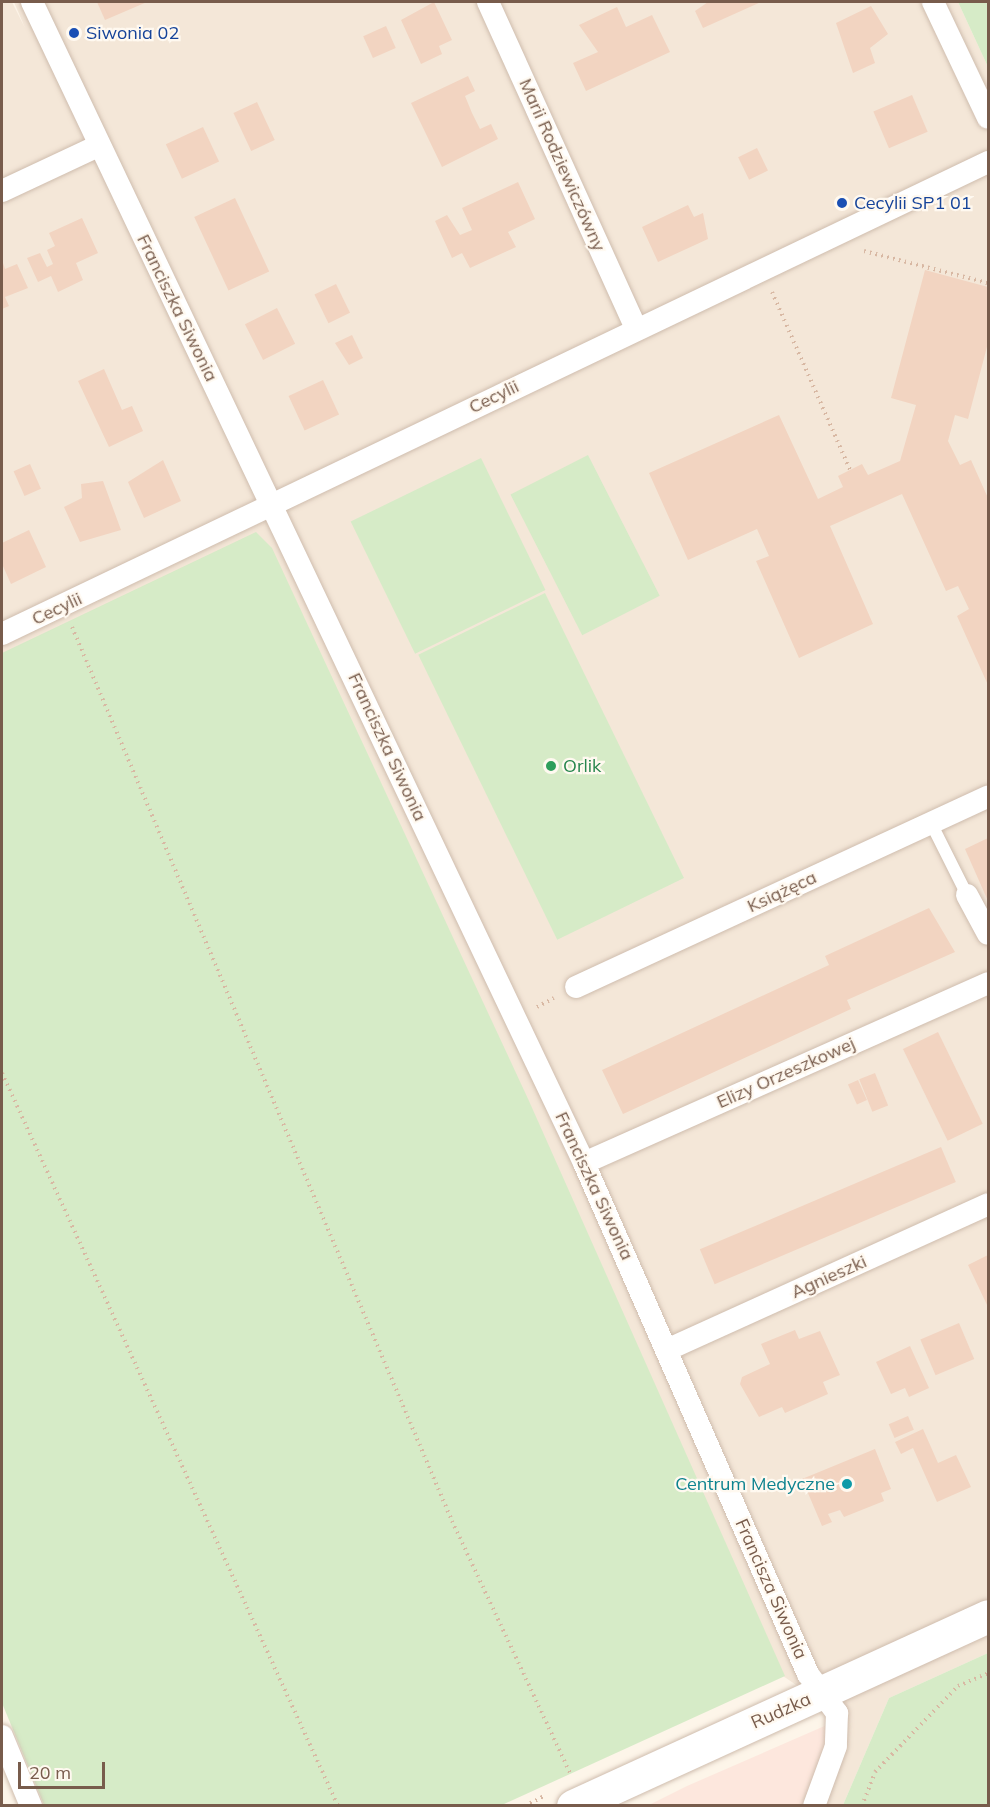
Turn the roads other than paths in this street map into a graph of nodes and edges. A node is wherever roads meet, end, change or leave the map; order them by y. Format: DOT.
graph roads {
  1 [pos="32,2"];
  2 [pos="488,2"];
  3 [pos="933,2"];
  4 [pos="988,118"];
  5 [pos="98,146"];
  6 [pos="988,162"];
  7 [pos="2,191"];
  8 [pos="636,329"];
  9 [pos="272,504"];
  10 [pos="2,634"];
  11 [pos="988,797"];
  12 [pos="932,823"];
  13 [pos="967,895"];
  14 [pos="988,934"];
  15 [pos="988,983"];
  16 [pos="576,987"];
  17 [pos="584,1163"];
  18 [pos="988,1204"];
  19 [pos="669,1349"];
  20 [pos="988,1616"];
  21 [pos="822,1693"];
  22 [pos="2,1736"];
  23 [pos="577,1804"];
  24 [pos="31,1806"];
  25 [pos="814,1806"];
  1 -- 5 [label="street, Franciszka Siwonia"];
  2 -- 8 [label="street, Marii Rodziewiczówny"];
  3 -- 4 [label="street"];
  5 -- 7 [label="street"];
  5 -- 9 [label="street, Franciszka Siwonia"];
  6 -- 8 [label="street, Cecylii"];
  8 -- 9 [label="street, Cecylii"];
  9 -- 10 [label="street, Cecylii"];
  9 -- 17 [label="street, Franciszka Siwonia"];
  11 -- 12 [label="street, Książęca"];
  12 -- 13 [label="lane"];
  12 -- 16 [label="street, Książęca"];
  13 -- 14 [label="street"];
  15 -- 17 [label="street, Elizy Orzeszkowej"];
  17 -- 19 [label="street, Franciszka Siwonia"];
  18 -- 19 [label="street, Agnieszki"];
  19 -- 21 [label="street, Francisza Siwonia"];
  20 -- 21 [label="street, Rudzka"];
  21 -- 23 [label="street, Rudzka"];
  21 -- 25 [label="street, Francisza Siwonia"];
  22 -- 24 [label="street"];
}
